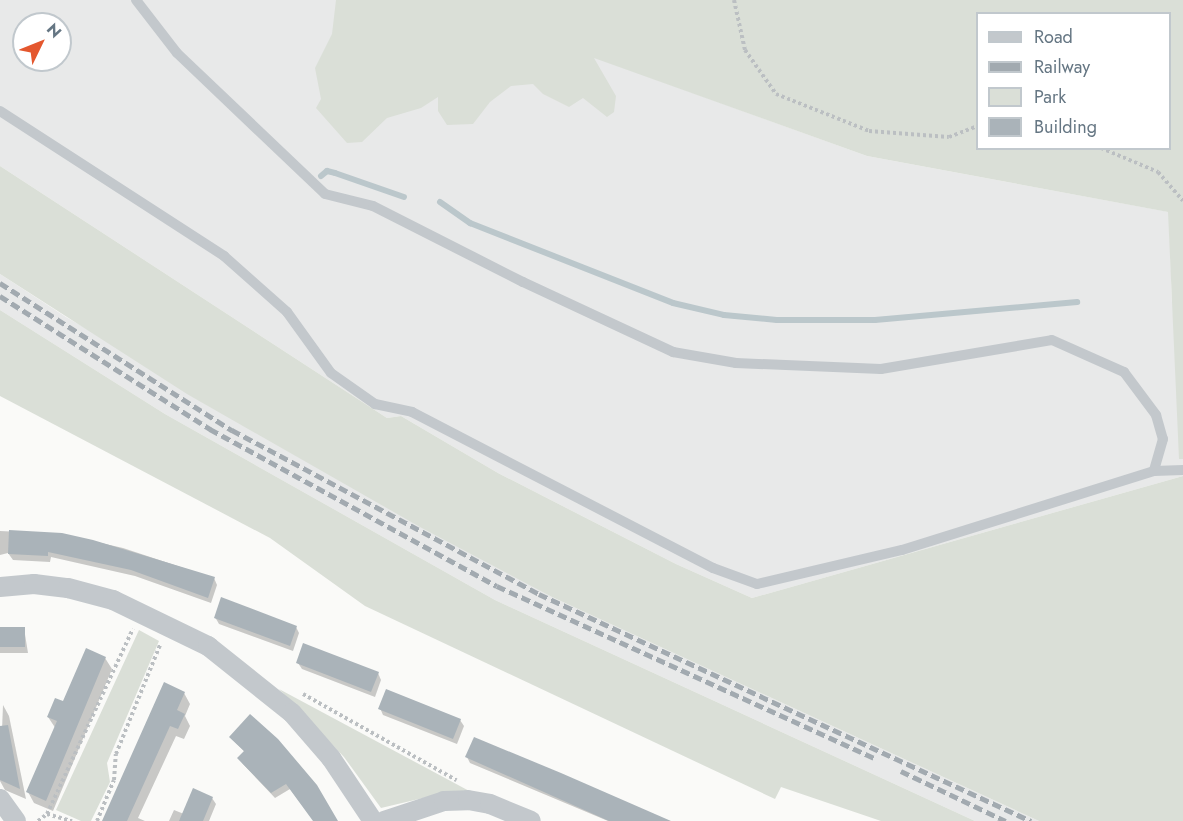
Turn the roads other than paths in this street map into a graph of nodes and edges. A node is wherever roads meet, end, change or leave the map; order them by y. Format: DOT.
graph roads {
  1 [pos="136,0"];
  2 [pos="0,111"];
  3 [pos="1183,470"];
  4 [pos="1154,471"];
  5 [pos="0,587"];
  6 [pos="0,799"];
  7 [pos="16,821"];
  8 [pos="373,821"];
  9 [pos="384,821"];
  10 [pos="531,821"];
  1 -- 4 [label="lane"];
  2 -- 4 [label="lane"];
  3 -- 4 [label="lane"];
  5 -- 8 [label="street"];
  6 -- 7 [label="street"];
  9 -- 10 [label="street"];
}
